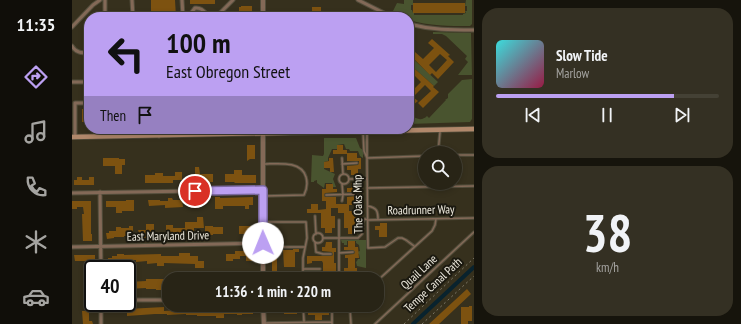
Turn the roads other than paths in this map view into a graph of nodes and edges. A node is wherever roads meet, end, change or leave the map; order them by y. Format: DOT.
graph roads {
  1 [pos="100,0"];
  2 [pos="105,0"];
  3 [pos="132,0"];
  4 [pos="182,0"];
  5 [pos="233,0"];
  6 [pos="263,0"];
  7 [pos="358,0"];
  8 [pos="86,12"];
  9 [pos="105,12"];
  10 [pos="133,12"];
  11 [pos="183,12"];
  12 [pos="192,12"];
  13 [pos="205,12"];
  14 [pos="221,12"];
  15 [pos="263,12"];
  16 [pos="382,12"];
  17 [pos="84,14"];
  18 [pos="414,25"];
  19 [pos="72,27"];
  20 [pos="474,30"];
  21 [pos="72,46"];
  22 [pos="84,53"];
  23 [pos="72,82"];
  24 [pos="84,82"];
  25 [pos="84,103"];
  26 [pos="474,129"];
  27 [pos="414,130"];
  28 [pos="440,130"];
  29 [pos="201,134"];
  30 [pos="263,134"];
  31 [pos="365,134"];
  32 [pos="365,134"];
  33 [pos="159,136"];
  34 [pos="74,137"];
  35 [pos="439,146"];
  36 [pos="462,155"];
  37 [pos="474,155"];
  38 [pos="418,156"];
  39 [pos="342,158"];
  40 [pos="366,158"];
  41 [pos="357,163"];
  42 [pos="263,164"];
  43 [pos="342,164"];
  44 [pos="343,174"];
  45 [pos="367,179"];
  46 [pos="349,180"];
  47 [pos="342,184"];
  48 [pos="474,186"];
  49 [pos="367,188"];
  50 [pos="263,190"];
  51 [pos="100,192"];
  52 [pos="72,193"];
  53 [pos="357,194"];
  54 [pos="326,195"];
  55 [pos="343,195"];
  56 [pos="263,196"];
  57 [pos="342,201"];
  58 [pos="367,206"];
  59 [pos="315,216"];
  60 [pos="474,218"];
  61 [pos="436,219"];
  62 [pos="339,220"];
  63 [pos="368,220"];
  64 [pos="378,220"];
  65 [pos="263,222"];
  66 [pos="474,232"];
  67 [pos="316,234"];
  68 [pos="307,238"];
  69 [pos="313,238"];
  70 [pos="323,238"];
  71 [pos="339,238"];
  72 [pos="315,242"];
  73 [pos="263,243"];
  74 [pos="101,246"];
  75 [pos="414,246"];
  76 [pos="72,247"];
  77 [pos="276,247"];
  78 [pos="305,247"];
  79 [pos="353,252"];
  80 [pos="339,253"];
  81 [pos="331,254"];
  82 [pos="101,260"];
  83 [pos="303,269"];
  84 [pos="320,269"];
  85 [pos="263,272"];
  86 [pos="339,272"];
  87 [pos="384,274"];
  88 [pos="136,300"];
  89 [pos="162,300"];
  90 [pos="101,312"];
  91 [pos="264,312"];
  92 [pos="303,312"];
  93 [pos="332,312"];
  94 [pos="350,312"];
  95 [pos="304,322"];
  96 [pos="264,323"];
  97 [pos="332,323"];
  98 [pos="102,324"];
  99 [pos="351,324"];
  100 [pos="375,324"];
  1 -- 8 [label="street"];
  2 -- 9 [label="street"];
  3 -- 10 [label="street"];
  4 -- 11 [label="street"];
  5 -- 14 [label="street"];
  6 -- 15 [label="street"];
  7 -- 16 [label="street"];
  12 -- 13 [label="street"];
  17 -- 19 [label="street"];
  18 -- 20 [label="street"];
  21 -- 22 [label="street"];
  23 -- 24 [label="street"];
  25 -- 34 [label="street"];
  26 -- 28 [label="main road"];
  27 -- 28 [label="main road"];
  28 -- 35 [label="lane"];
  29 -- 33 [label="main road"];
  30 -- 42 [label="street"];
  31 -- 40 [label="lane, The Oaks Mhp"];
  32 -- 40 [label="lane, The Oaks Mhp"];
  33 -- 34 [label="main road"];
  36 -- 37 [label="lane"];
  38 -- 40 [label="lane"];
  39 -- 43 [label="lane"];
  40 -- 45 [label="lane, The Oaks Mhp"];
  41 -- 43 [label="lane"];
  42 -- 50 [label="street"];
  42 -- 56 [label="lane"];
  43 -- 44 [label="lane"];
  44 -- 46 [label="lane"];
  44 -- 47 [label="lane"];
  45 -- 46 [label="lane"];
  45 -- 49 [label="lane, The Oaks Mhp"];
  46 -- 47 [label="lane"];
  47 -- 55 [label="lane"];
  48 -- 49 [label="lane"];
  49 -- 58 [label="lane, The Oaks Mhp"];
  50 -- 51 [label="street"];
  50 -- 56 [label="street"];
  51 -- 52 [label="street"];
  51 -- 74 [label="street"];
  53 -- 55 [label="lane"];
  54 -- 55 [label="lane"];
  55 -- 57 [label="lane"];
  56 -- 65 [label="street"];
  58 -- 63 [label="lane, The Oaks Mhp"];
  58 -- 64 [label="lane"];
  59 -- 67 [label="lane"];
  60 -- 61 [label="lane, Roadrunner Way"];
  61 -- 64 [label="lane, Roadrunner Way"];
  61 -- 75 [label="lane"];
  62 -- 71 [label="lane"];
  63 -- 64 [label="lane, Roadrunner Way"];
  63 -- 71 [label="lane, Roadrunner Way"];
  63 -- 75 [label="lane, The Oaks Mhp"];
  65 -- 68 [label="lane"];
  65 -- 73 [label="street"];
  66 -- 100 [label="lane, Quail Lane"];
  67 -- 69 [label="lane"];
  67 -- 70 [label="lane"];
  68 -- 69 [label="lane"];
  68 -- 78 [label="lane"];
  69 -- 72 [label="lane"];
  70 -- 71 [label="lane"];
  70 -- 72 [label="lane"];
  71 -- 80 [label="lane"];
  72 -- 81 [label="lane"];
  73 -- 74 [label="street, East Maryland Drive"];
  73 -- 85 [label="street"];
  74 -- 76 [label="street, East Maryland Drive"];
  74 -- 82 [label="street"];
  75 -- 87 [label="lane"];
  77 -- 78 [label="lane"];
  78 -- 83 [label="lane"];
  79 -- 80 [label="lane"];
  80 -- 86 [label="lane"];
  83 -- 84 [label="lane"];
  88 -- 89 [label="street"];
  90 -- 98 [label="street"];
  91 -- 96 [label="street"];
  92 -- 95 [label="lane"];
  93 -- 97 [label="lane"];
  94 -- 99 [label="lane"];
  95 -- 96 [label="lane"];
  95 -- 97 [label="lane"];
}
